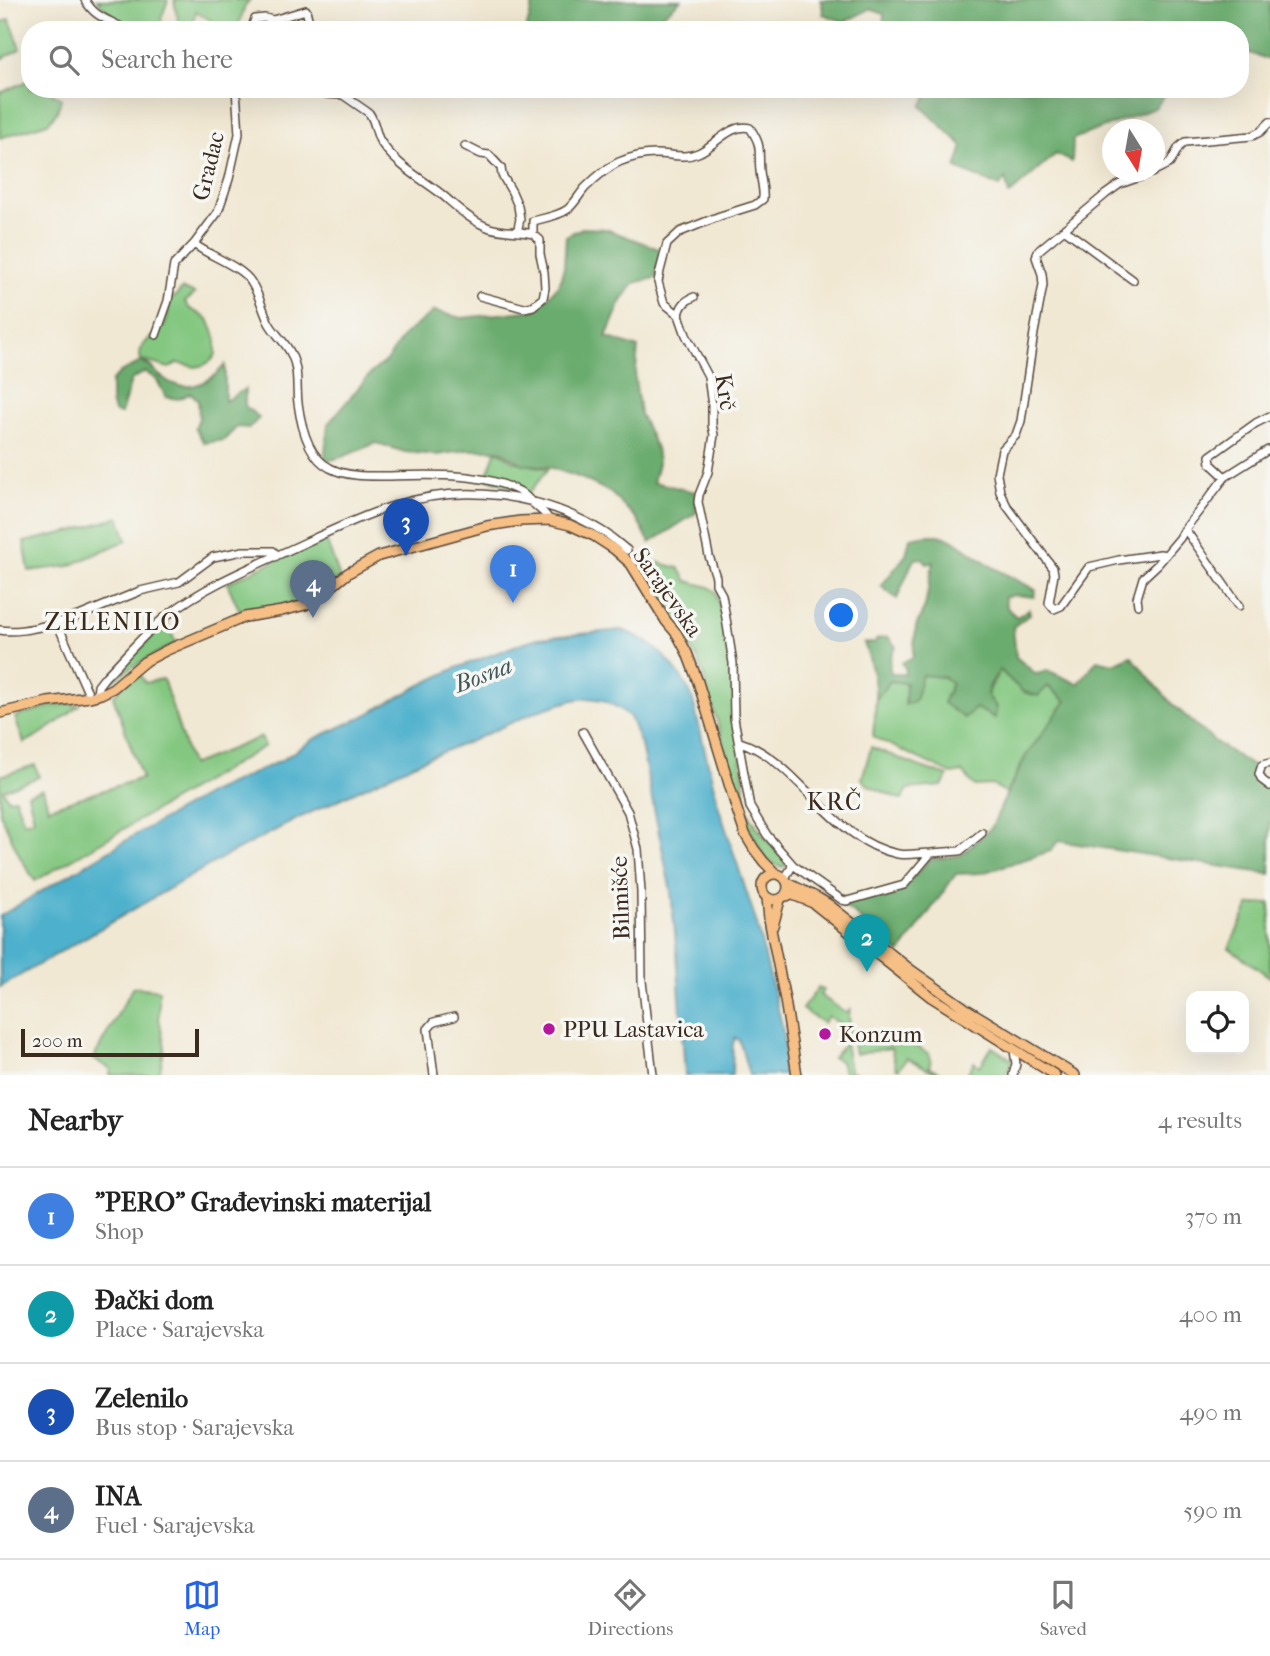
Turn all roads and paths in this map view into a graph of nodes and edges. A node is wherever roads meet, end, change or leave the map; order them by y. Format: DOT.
graph roads {
  1 [pos="85,0"];
  2 [pos="111,21"];
  3 [pos="255,21"];
  4 [pos="309,21"];
  5 [pos="237,98"];
  6 [pos="347,98"];
  7 [pos="1270,122"];
  8 [pos="465,146"];
  9 [pos="1165,166"];
  10 [pos="1125,182"];
  11 [pos="1065,228"];
  12 [pos="519,231"];
  13 [pos="533,234"];
  14 [pos="194,244"];
  15 [pos="1133,280"];
  16 [pos="480,296"];
  17 [pos="694,298"];
  18 [pos="680,315"];
  19 [pos="156,335"];
  20 [pos="1270,416"];
  21 [pos="1269,449"];
  22 [pos="1225,477"];
  23 [pos="531,501"];
  24 [pos="549,520"];
  25 [pos="1185,529"];
  26 [pos="627,550"];
  27 [pos="1166,555"];
  28 [pos="275,557"];
  29 [pos="1138,605"];
  30 [pos="1239,606"];
  31 [pos="57,623"];
  32 [pos="0,630"];
  33 [pos="95,693"];
  34 [pos="0,713"];
  35 [pos="583,732"];
  36 [pos="740,741"];
  37 [pos="1270,763"];
  38 [pos="1270,786"];
  39 [pos="982,833"];
  40 [pos="754,849"];
  41 [pos="931,853"];
  42 [pos="793,866"];
  43 [pos="783,878"];
  44 [pos="764,881"];
  45 [pos="767,898"];
  46 [pos="783,898"];
  47 [pos="772,935"];
  48 [pos="454,1017"];
  49 [pos="1014,1050"];
  50 [pos="434,1075"];
  51 [pos="653,1075"];
  52 [pos="797,1075"];
  53 [pos="1013,1075"];
  54 [pos="1055,1075"];
  55 [pos="1075,1075"];
  1 -- 2 [label="street"];
  3 -- 4 [label="street"];
  5 -- 14 [label="street, Gradac"];
  6 -- 12 [label="street"];
  7 -- 9 [label="street"];
  8 -- 12 [label="street"];
  10 -- 11 [label="street"];
  11 -- 15 [label="street"];
  11 -- 27 [label="street"];
  12 -- 13 [label="street"];
  13 -- 16 [label="street"];
  13 -- 18 [label="street, Krč"];
  14 -- 19 [label="street, Gradac"];
  14 -- 23 [label="street"];
  17 -- 18 [label="street"];
  18 -- 36 [label="street, Krč"];
  20 -- 22 [label="street"];
  21 -- 22 [label="street"];
  22 -- 25 [label="street"];
  23 -- 24 [label="street"];
  23 -- 26 [label="street"];
  23 -- 28 [label="street"];
  24 -- 33 [label="main road, Sarajevska"];
  24 -- 40 [label="main road, Sarajevska"];
  25 -- 27 [label="street"];
  25 -- 30 [label="street"];
  27 -- 29 [label="street"];
  28 -- 31 [label="street"];
  28 -- 33 [label="street"];
  31 -- 32 [label="street"];
  31 -- 33 [label="street"];
  33 -- 34 [label="main road, Sarajevska"];
  35 -- 51 [label="street, Bilmišće"];
  36 -- 41 [label="street"];
  36 -- 42 [label="street, Krč"];
  37 -- 38 [label="street"];
  39 -- 41 [label="street"];
  40 -- 43 [label="main road, Sarajevska"];
  40 -- 44 [label="main road, Sarajevska"];
  41 -- 42 [label="street, Krč"];
  42 -- 43 [label="street"];
  43 -- 44 [label="main road"];
  43 -- 46 [label="main road"];
  43 -- 55 [label="main road, Sarajevska"];
  44 -- 45 [label="main road"];
  45 -- 46 [label="main road"];
  45 -- 47 [label="main road"];
  46 -- 47 [label="main road"];
  46 -- 49 [label="main road"];
  47 -- 52 [label="main road"];
  48 -- 50 [label="street"];
  49 -- 53 [label="street"];
  49 -- 54 [label="main road"];
}
